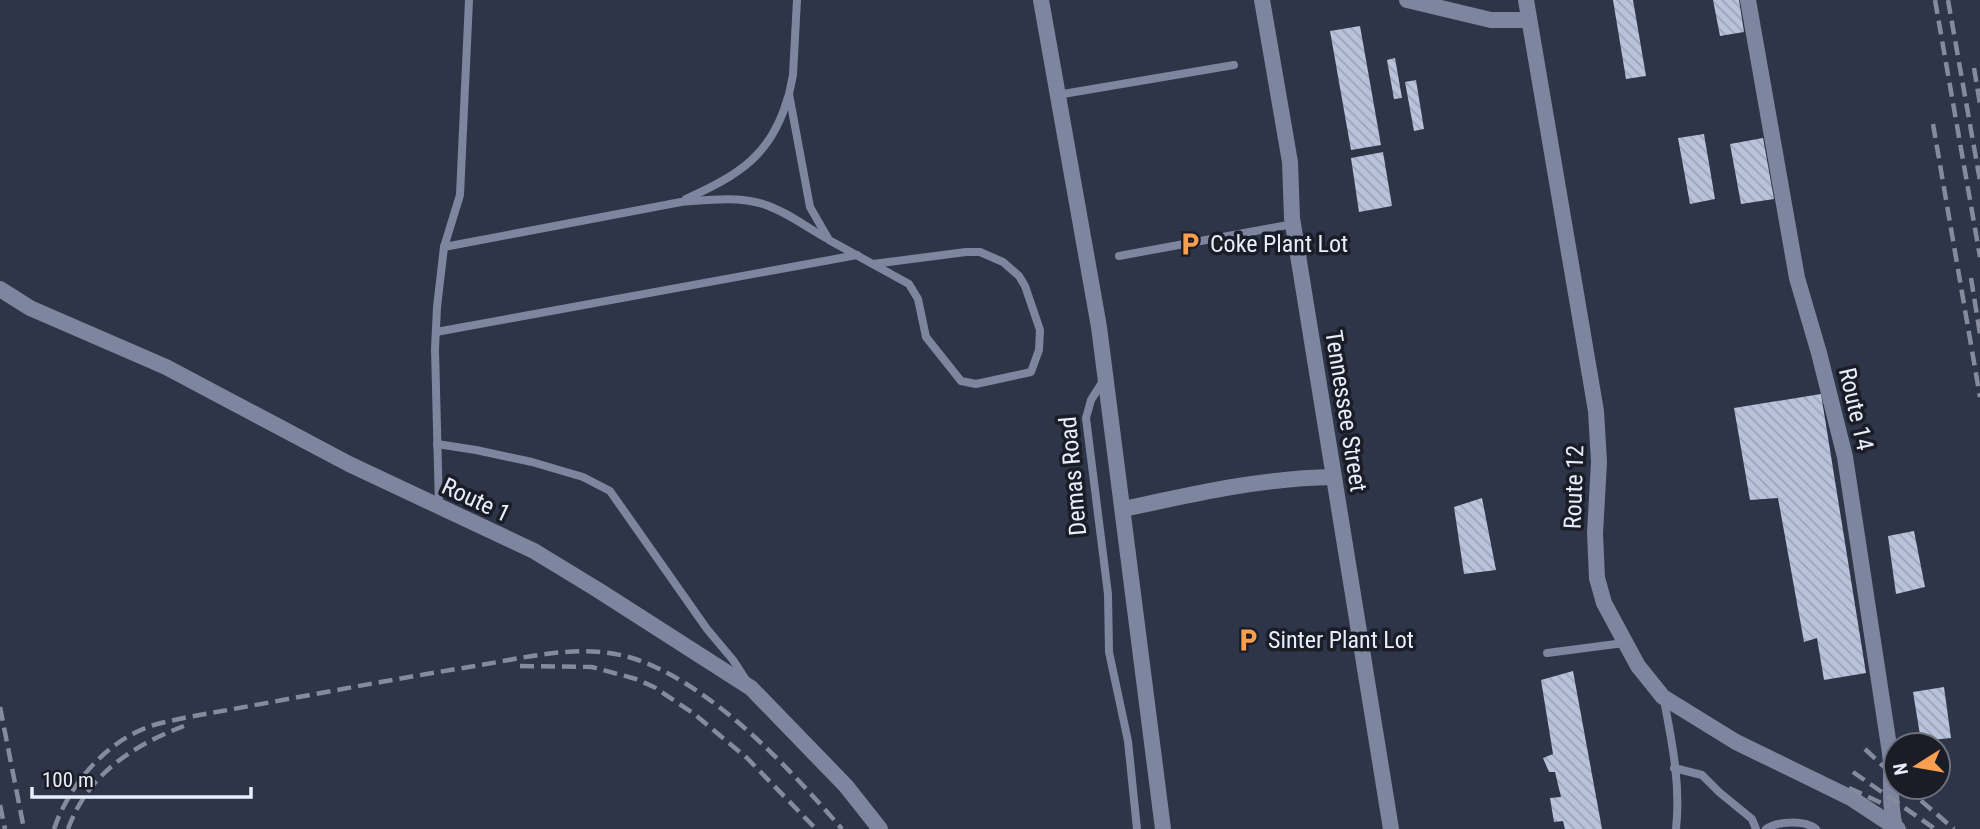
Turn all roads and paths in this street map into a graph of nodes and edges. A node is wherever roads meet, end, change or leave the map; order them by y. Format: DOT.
graph roads {
  1 [pos="469,0"];
  2 [pos="797,0"];
  3 [pos="1041,0"];
  4 [pos="1262,0"];
  5 [pos="1407,0"];
  6 [pos="1527,0"];
  7 [pos="1748,0"];
  8 [pos="1530,20"];
  9 [pos="1234,65"];
  10 [pos="789,94"];
  11 [pos="1057,95"];
  12 [pos="681,202"];
  13 [pos="1293,225"];
  14 [pos="829,240"];
  15 [pos="444,247"];
  16 [pos="857,255"];
  17 [pos="1119,256"];
  18 [pos="873,264"];
  19 [pos="0,289"];
  20 [pos="436,332"];
  21 [pos="1106,376"];
  22 [pos="438,444"];
  23 [pos="1333,477"];
  24 [pos="439,508"];
  25 [pos="1124,509"];
  26 [pos="1624,643"];
  27 [pos="1546,653"];
  28 [pos="751,688"];
  29 [pos="1663,697"];
  30 [pos="1674,768"];
  31 [pos="1896,828"];
  32 [pos="880,829"];
  33 [pos="1137,829"];
  34 [pos="1163,829"];
  35 [pos="1391,829"];
  36 [pos="1676,829"];
  37 [pos="1756,829"];
  38 [pos="1766,829"];
  39 [pos="1816,829"];
  1 -- 15 [label="lane"];
  2 -- 10 [label="lane"];
  3 -- 11 [label="street"];
  4 -- 13 [label="street, Tennessee Street"];
  5 -- 8 [label="street"];
  6 -- 8 [label="street, Route 12"];
  7 -- 31 [label="street, Route 14"];
  8 -- 26 [label="street, Route 12"];
  9 -- 11 [label="lane"];
  10 -- 12 [label="lane"];
  10 -- 14 [label="lane"];
  11 -- 21 [label="street"];
  12 -- 14 [label="lane"];
  12 -- 15 [label="lane"];
  13 -- 17 [label="lane"];
  13 -- 23 [label="street, Tennessee Street"];
  14 -- 16 [label="lane"];
  15 -- 20 [label="lane"];
  16 -- 18 [label="lane"];
  16 -- 20 [label="lane"];
  18 -- 18 [label="lane"];
  19 -- 24 [label="street, Route 1"];
  20 -- 22 [label="lane"];
  21 -- 25 [label="street"];
  21 -- 33 [label="lane, Demas Road"];
  22 -- 24 [label="lane"];
  22 -- 28 [label="lane"];
  23 -- 25 [label="street"];
  23 -- 35 [label="street, Tennessee Street"];
  24 -- 28 [label="street, Route 1"];
  25 -- 34 [label="street"];
  26 -- 27 [label="lane"];
  26 -- 29 [label="street, Route 12"];
  28 -- 32 [label="street, Route 1"];
  29 -- 30 [label="lane"];
  29 -- 31 [label="street, Route 12"];
  30 -- 36 [label="lane"];
  30 -- 37 [label="lane"];
  38 -- 39 [label="lane"];
}
